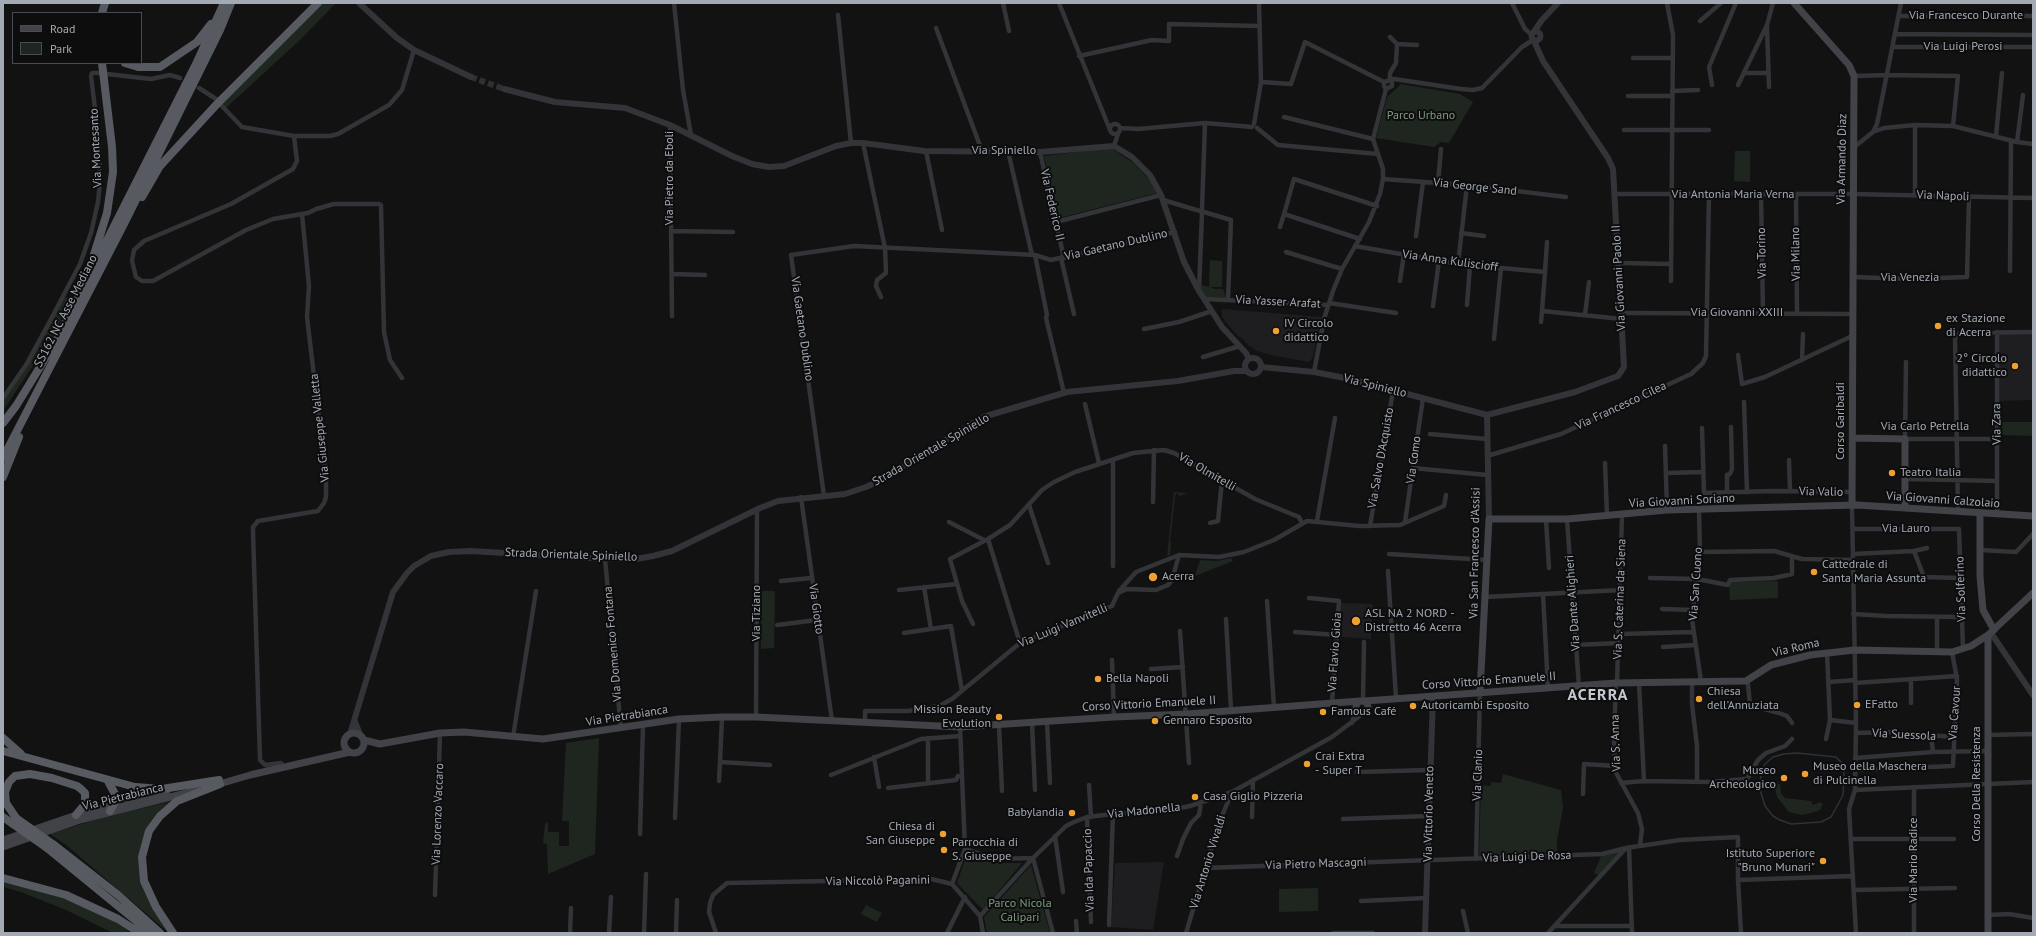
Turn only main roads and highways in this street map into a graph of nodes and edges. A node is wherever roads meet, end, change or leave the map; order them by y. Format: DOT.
graph roads {
  1 [pos="224,3"];
  2 [pos="231,3"];
  3 [pos="318,3"];
  4 [pos="1794,3"];
  5 [pos="102,64"];
  6 [pos="129,64"];
  7 [pos="125,222"];
  8 [pos="82,289"];
  9 [pos="1852,336"];
  10 [pos="28,411"];
  11 [pos="3,424"];
  12 [pos="1853,438"];
  13 [pos="3,458"];
  14 [pos="3,478"];
  15 [pos="1852,506"];
  16 [pos="1905,508"];
  17 [pos="1980,513"];
  18 [pos="2033,516"];
  19 [pos="1488,519"];
  20 [pos="2033,593"];
  21 [pos="1991,633"];
  22 [pos="1746,681"];
  23 [pos="1480,692"];
  24 [pos="865,723"];
  25 [pos="362,737"];
  26 [pos="3,738"];
  27 [pos="344,741"];
  28 [pos="394,743"];
  29 [pos="362,749"];
  30 [pos="3,751"];
  31 [pos="350,752"];
  32 [pos="25,756"];
  33 [pos="333,756"];
  34 [pos="108,781"];
  35 [pos="220,782"];
  36 [pos="3,804"];
  37 [pos="112,808"];
  38 [pos="3,809"];
  39 [pos="76,815"];
  40 [pos="3,818"];
  41 [pos="15,821"];
  42 [pos="5,839"];
  43 [pos="3,847"];
  44 [pos="51,847"];
  45 [pos="3,878"];
  46 [pos="140,933"];
  47 [pos="151,933"];
  48 [pos="160,933"];
  49 [pos="173,933"];
  50 [pos="1988,933"];
  1 -- 6 [label="highway"];
  1 -- 8 [label="highway"];
  2 -- 7 [label="highway"];
  3 -- 7 [label="highway"];
  4 -- 9 [label="main road, Via Armando Diaz"];
  5 -- 8 [label="highway"];
  7 -- 10 [label="highway, SS162 NC Asse Mediano"];
  8 -- 11 [label="highway"];
  9 -- 12 [label="main road, Corso Garibaldi"];
  10 -- 13 [label="highway"];
  10 -- 14 [label="highway"];
  12 -- 15 [label="main road, Corso Garibaldi"];
  12 -- 16 [label="main road, Via Carlo Petrella"];
  15 -- 16 [label="main road, Via Giovanni Calzolaio"];
  15 -- 19 [label="main road, Via Giovanni Soriano"];
  16 -- 17 [label="main road, Via Giovanni Calzolaio"];
  17 -- 18 [label="main road, Via Giovanni Calzolaio"];
  17 -- 21 [label="main road"];
  19 -- 23 [label="main road, Via San Francesco d'Assisi"];
  20 -- 21 [label="main road, Via Roma"];
  21 -- 22 [label="main road, Via Roma"];
  21 -- 50 [label="main road, Corso Della Resistenza"];
  22 -- 23 [label="main road, Corso Vittorio Emanuele II"];
  23 -- 24 [label="main road, Corso Vittorio Emanuele II"];
  24 -- 28 [label="main road, Via Pietrabianca"];
  25 -- 27 [label="main road, Via Pietrabianca"];
  25 -- 28 [label="main road, Via Pietrabianca"];
  25 -- 29 [label="main road"];
  26 -- 32 [label="highway"];
  27 -- 31 [label="main road"];
  27 -- 33 [label="main road"];
  28 -- 29 [label="main road, Via Pietrabianca"];
  29 -- 31 [label="main road, Via Pietrabianca"];
  30 -- 32 [label="highway"];
  31 -- 33 [label="main road, Via Pietrabianca"];
  32 -- 34 [label="highway"];
  33 -- 35 [label="main road, Via Pietrabianca"];
  34 -- 35 [label="highway"];
  34 -- 37 [label="highway"];
  35 -- 37 [label="main road, Via Pietrabianca"];
  35 -- 49 [label="highway"];
  36 -- 41 [label="highway"];
  37 -- 39 [label="main road, Via Pietrabianca"];
  37 -- 43 [label="main road, Via Pietrabianca"];
  38 -- 41 [label="highway"];
  39 -- 41 [label="highway"];
  39 -- 42 [label="main road, Via Pietrabianca"];
  40 -- 41 [label="highway"];
  41 -- 44 [label="highway, bridge"];
  44 -- 47 [label="highway"];
  44 -- 48 [label="highway"];
  45 -- 46 [label="highway"];
}
